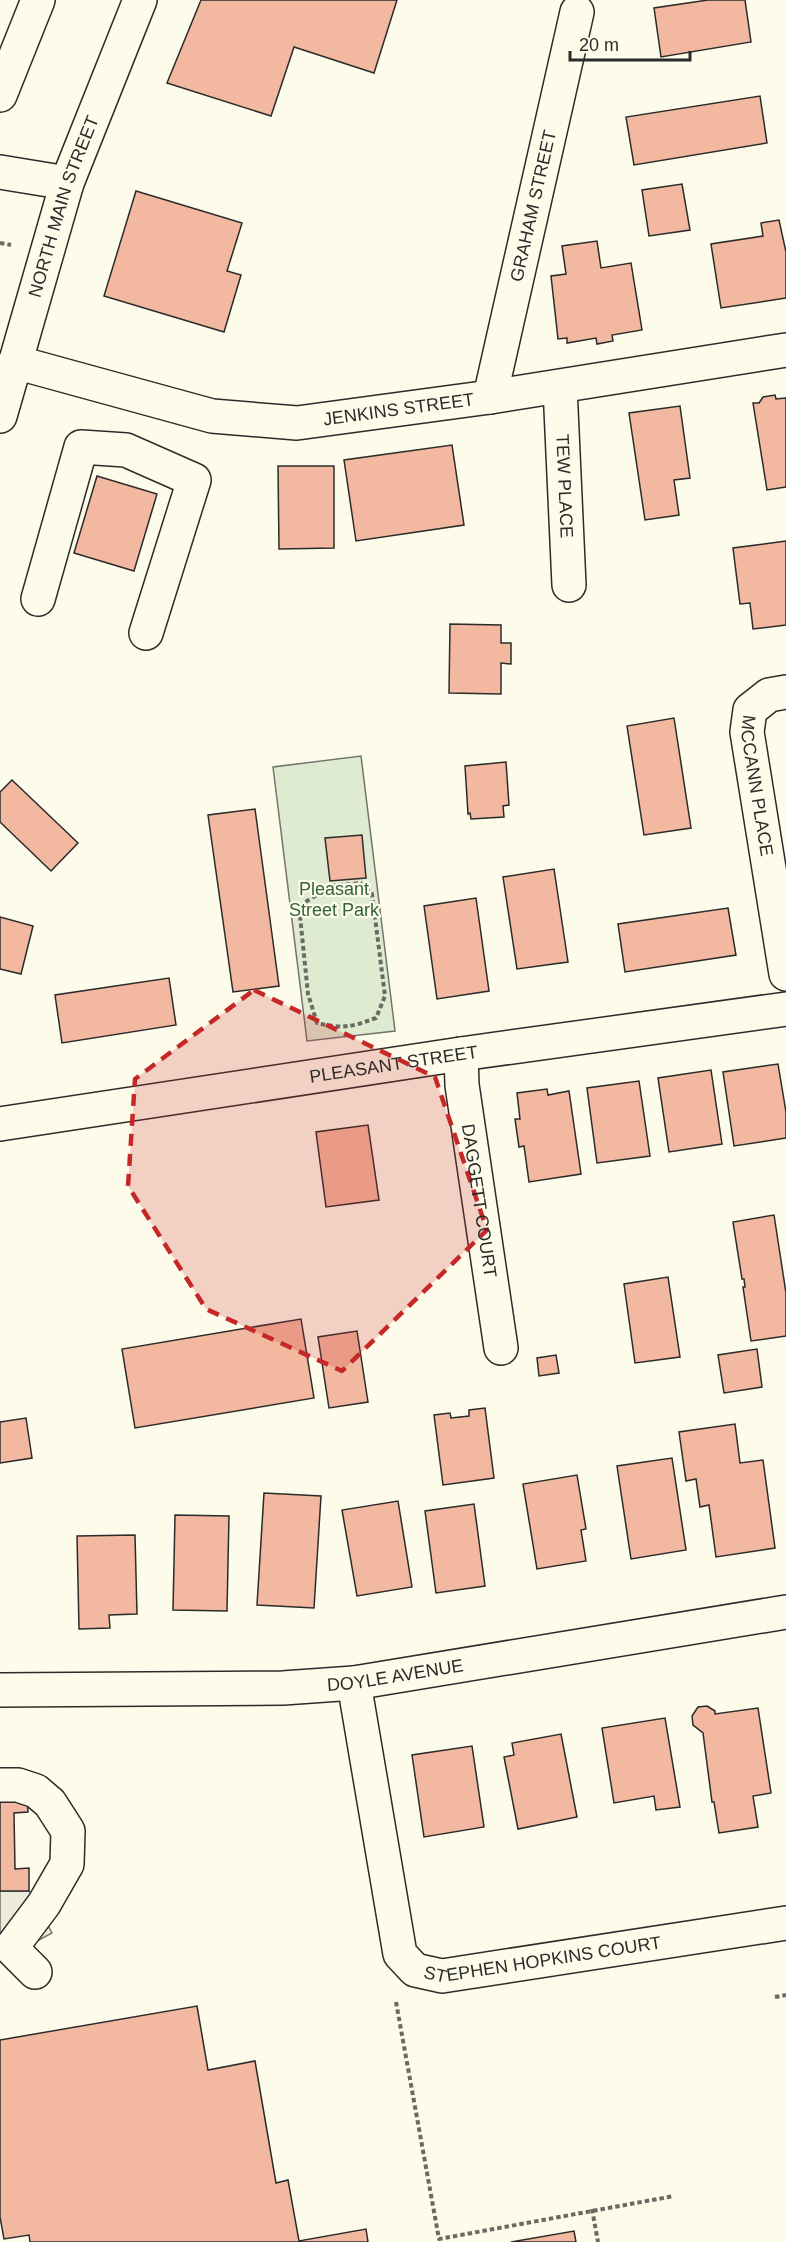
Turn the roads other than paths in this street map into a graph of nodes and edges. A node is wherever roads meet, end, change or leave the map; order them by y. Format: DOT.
graph roads {
  1 [pos="39,0"];
  2 [pos="140,0"];
  3 [pos="578,12"];
  4 [pos="0,94"];
  5 [pos="0,172"];
  6 [pos="67,183"];
  7 [pos="786,350"];
  8 [pos="15,362"];
  9 [pos="561,387"];
  10 [pos="490,398"];
  11 [pos="0,416"];
  12 [pos="569,585"];
  13 [pos="38,599"];
  14 [pos="146,633"];
  15 [pos="786,692"];
  16 [pos="786,974"];
  17 [pos="786,1009"];
  18 [pos="460,1054"];
  19 [pos="0,1124"];
  20 [pos="501,1348"];
  21 [pos="786,1612"];
  22 [pos="354,1683"];
  23 [pos="0,1690"];
  24 [pos="0,1785"];
  25 [pos="786,1923"];
  26 [pos="35,1972"];
  1 -- 4 [label="street"];
  2 -- 6 [label="street, NORTH MAIN STREET"];
  3 -- 10 [label="street, GRAHAM STREET"];
  5 -- 6 [label="street"];
  6 -- 8 [label="street, NORTH MAIN STREET"];
  7 -- 9 [label="street, JENKINS STREET"];
  8 -- 10 [label="street, JENKINS STREET"];
  8 -- 11 [label="street, NORTH MAIN STREET"];
  9 -- 10 [label="street, JENKINS STREET"];
  9 -- 12 [label="street, TEW PLACE"];
  13 -- 14 [label="street"];
  15 -- 16 [label="street, MCCANN PLACE"];
  17 -- 18 [label="street, PLEASANT STREET"];
  18 -- 19 [label="street, PLEASANT STREET"];
  18 -- 20 [label="street, DAGGETT COURT"];
  21 -- 22 [label="street, DOYLE AVENUE"];
  22 -- 23 [label="street, DOYLE AVENUE"];
  22 -- 25 [label="street, STEPHEN HOPKINS COURT"];
  24 -- 26 [label="street"];
}
